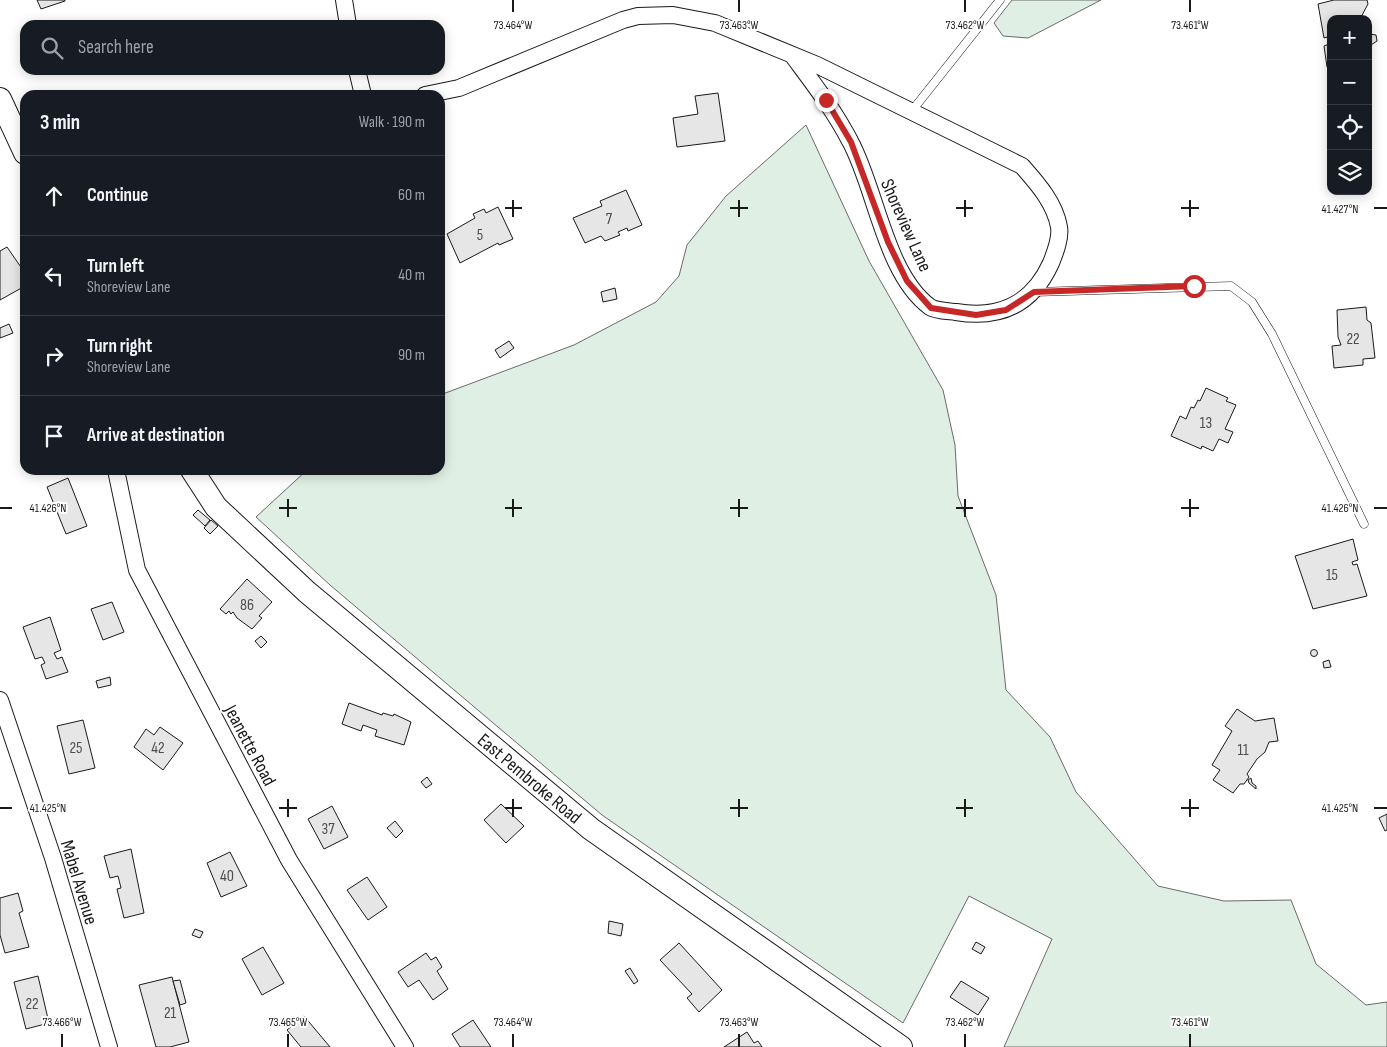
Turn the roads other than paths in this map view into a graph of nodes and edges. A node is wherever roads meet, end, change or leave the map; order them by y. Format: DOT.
graph roads {
  1 [pos="344,0"];
  2 [pos="1000,0"];
  3 [pos="347,20"];
  4 [pos="793,56"];
  5 [pos="358,75"];
  6 [pos="362,90"];
  7 [pos="445,91"];
  8 [pos="0,99"];
  9 [pos="911,112"];
  10 [pos="20,142"];
  11 [pos="1034,292"];
  12 [pos="117,475"];
  13 [pos="195,475"];
  14 [pos="1364,524"];
  15 [pos="0,700"];
  16 [pos="109,1047"];
  17 [pos="405,1047"];
  18 [pos="901,1047"];
  1 -- 3 [label="street"];
  2 -- 9 [label="lane"];
  4 -- 7 [label="street, Shoreview Lane"];
  4 -- 9 [label="street, Shoreview Lane"];
  4 -- 11 [label="street, Shoreview Lane"];
  5 -- 6 [label="street"];
  8 -- 10 [label="street"];
  9 -- 11 [label="street, Shoreview Lane"];
  11 -- 14 [label="lane"];
  12 -- 17 [label="street, Jeanette Road"];
  13 -- 18 [label="street, East Pembroke Road"];
  15 -- 16 [label="street, Mabel Avenue"];
}
